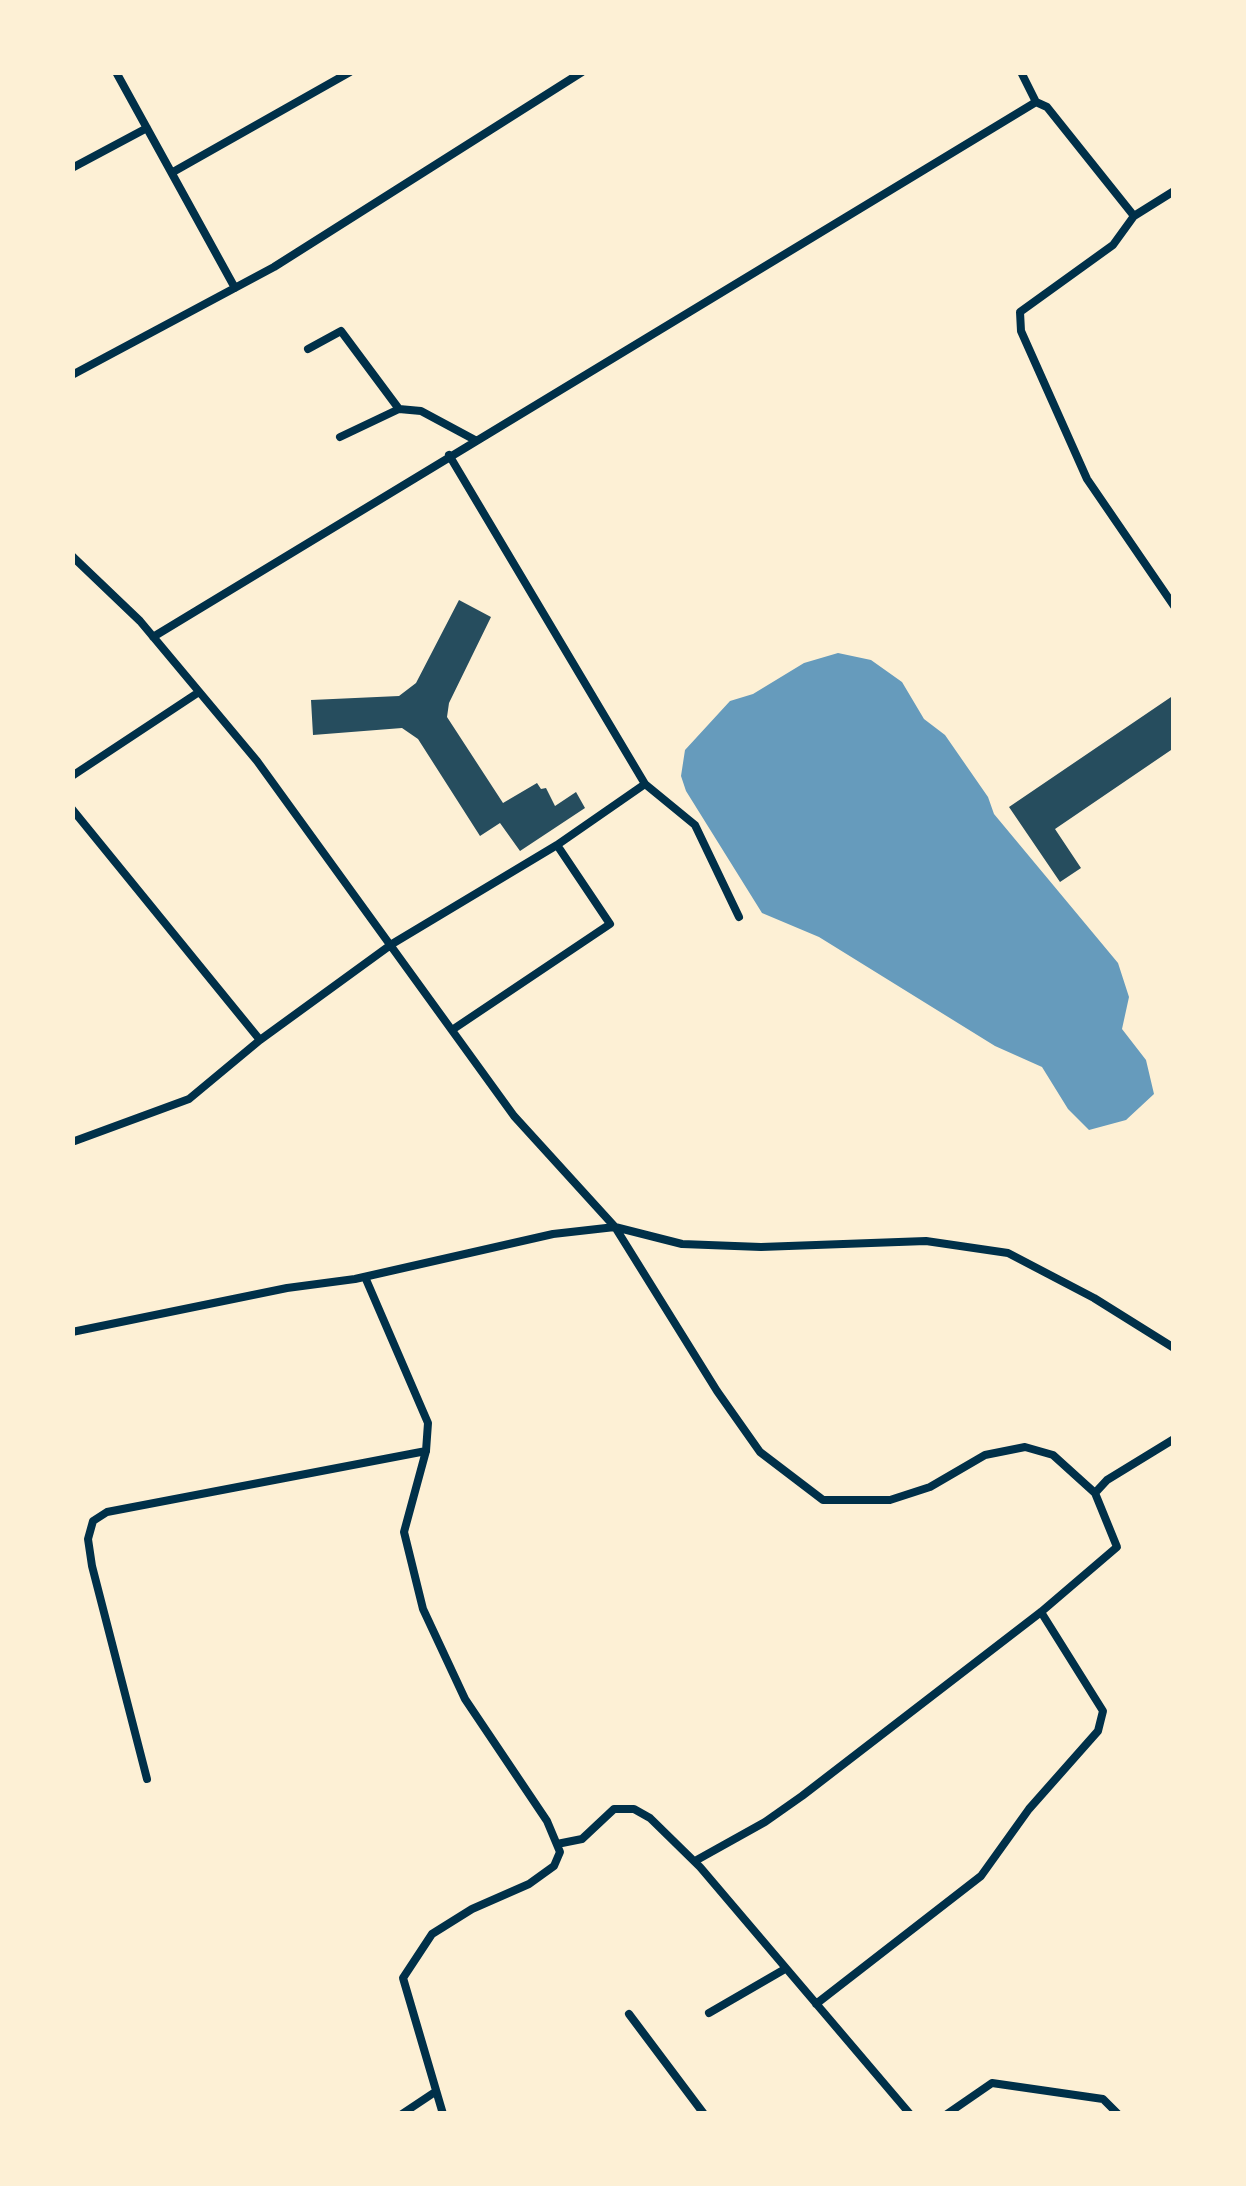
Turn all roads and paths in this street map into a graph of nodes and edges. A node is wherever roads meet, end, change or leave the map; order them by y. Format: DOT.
graph roads {
  1 [pos="116,72"];
  2 [pos="350,72"];
  3 [pos="582,72"];
  4 [pos="1021,72"];
  5 [pos="1036,102"];
  6 [pos="147,128"];
  7 [pos="72,168"];
  8 [pos="172,172"];
  9 [pos="1174,191"];
  10 [pos="1134,216"];
  11 [pos="235,288"];
  12 [pos="308,349"];
  13 [pos="72,375"];
  14 [pos="399,409"];
  15 [pos="340,437"];
  16 [pos="475,440"];
  17 [pos="449,456"];
  18 [pos="72,556"];
  19 [pos="1174,606"];
  20 [pos="153,636"];
  21 [pos="199,692"];
  22 [pos="72,776"];
  23 [pos="644,784"];
  24 [pos="72,809"];
  25 [pos="557,845"];
  26 [pos="739,917"];
  27 [pos="392,944"];
  28 [pos="452,1030"];
  29 [pos="260,1040"];
  30 [pos="72,1142"];
  31 [pos="614,1227"];
  32 [pos="365,1277"];
  33 [pos="72,1332"];
  34 [pos="1174,1348"];
  35 [pos="1174,1439"];
  36 [pos="426,1450"];
  37 [pos="1095,1492"];
  38 [pos="1041,1612"];
  39 [pos="147,1779"];
  40 [pos="557,1844"];
  41 [pos="695,1862"];
  42 [pos="785,1969"];
  43 [pos="816,2004"];
  44 [pos="709,2013"];
  45 [pos="629,2014"];
  46 [pos="435,2092"];
  47 [pos="402,2114"];
  48 [pos="442,2114"];
  49 [pos="704,2114"];
  50 [pos="910,2114"];
  51 [pos="946,2114"];
  52 [pos="1118,2114"];
  1 -- 6 [label="street"];
  2 -- 8 [label="street"];
  3 -- 11 [label="street"];
  4 -- 5 [label="street"];
  5 -- 10 [label="street"];
  5 -- 16 [label="street"];
  6 -- 7 [label="street"];
  6 -- 8 [label="street"];
  8 -- 11 [label="street"];
  9 -- 10 [label="street"];
  10 -- 19 [label="street"];
  11 -- 13 [label="street"];
  12 -- 14 [label="street"];
  14 -- 15 [label="street"];
  14 -- 16 [label="street"];
  16 -- 17 [label="street"];
  17 -- 20 [label="street"];
  17 -- 23 [label="street"];
  18 -- 20 [label="street"];
  20 -- 21 [label="street"];
  21 -- 22 [label="street"];
  21 -- 27 [label="street"];
  23 -- 25 [label="street"];
  23 -- 26 [label="street"];
  24 -- 29 [label="street"];
  25 -- 27 [label="street"];
  25 -- 28 [label="street"];
  27 -- 28 [label="street"];
  27 -- 29 [label="street"];
  28 -- 31 [label="street"];
  29 -- 30 [label="street"];
  31 -- 32 [label="street"];
  31 -- 34 [label="street"];
  31 -- 37 [label="street"];
  32 -- 33 [label="street"];
  32 -- 36 [label="street"];
  35 -- 37 [label="street"];
  36 -- 39 [label="street"];
  36 -- 40 [label="street"];
  37 -- 38 [label="street"];
  38 -- 41 [label="street"];
  38 -- 43 [label="street"];
  40 -- 41 [label="street"];
  40 -- 46 [label="street"];
  41 -- 42 [label="street"];
  42 -- 43 [label="street"];
  42 -- 44 [label="street"];
  43 -- 50 [label="street"];
  45 -- 49 [label="street"];
  46 -- 47 [label="street"];
  46 -- 48 [label="street"];
  51 -- 52 [label="street"];
}
